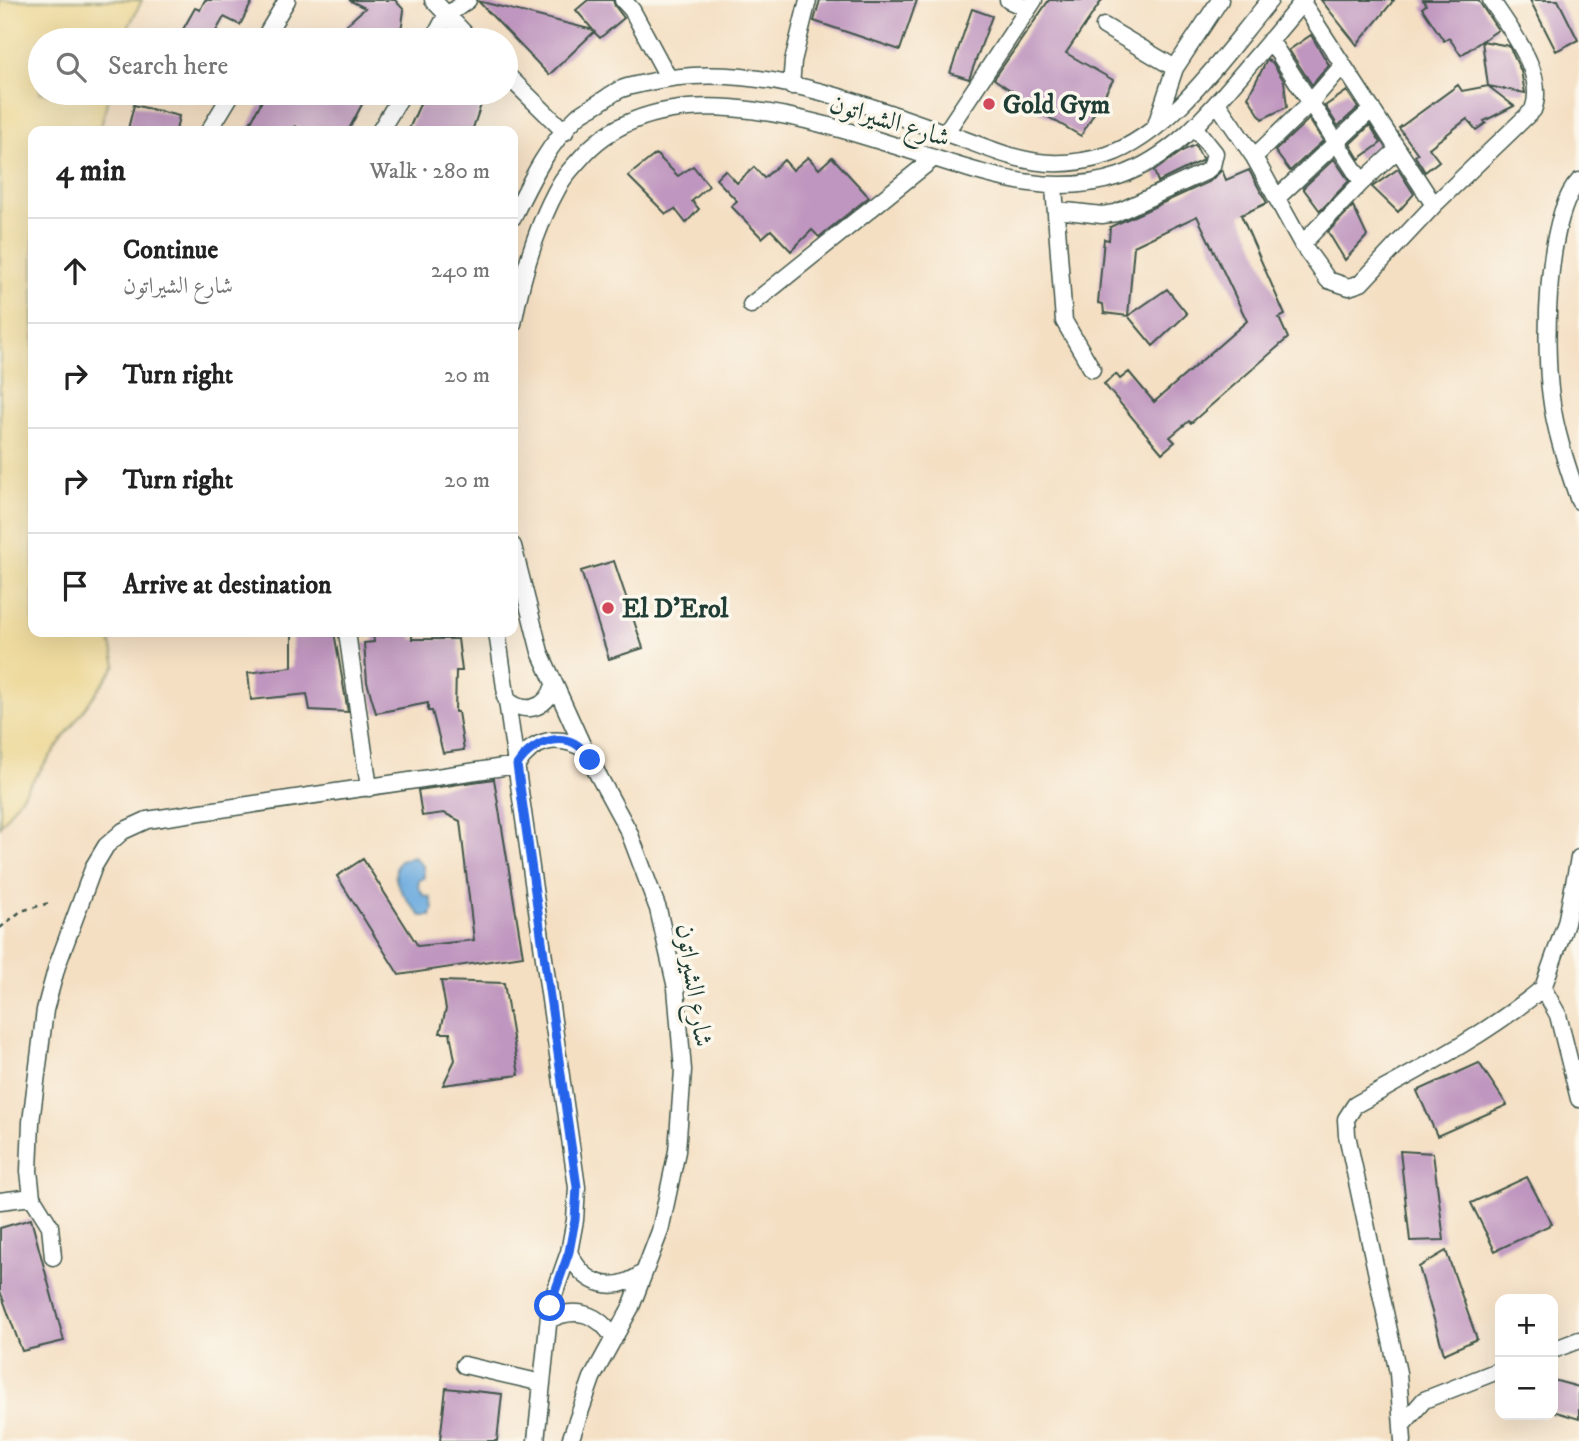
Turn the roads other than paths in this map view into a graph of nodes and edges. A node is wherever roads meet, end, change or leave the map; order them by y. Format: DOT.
graph roads {
  1 [pos="286,0"];
  2 [pos="433,0"];
  3 [pos="468,0"];
  4 [pos="623,0"];
  5 [pos="808,0"];
  6 [pos="1008,0"];
  7 [pos="1220,0"];
  8 [pos="1270,0"];
  9 [pos="1490,0"];
  10 [pos="1303,1"];
  11 [pos="1031,4"];
  12 [pos="446,16"];
  13 [pos="1104,26"];
  14 [pos="270,28"];
  15 [pos="440,28"];
  16 [pos="458,28"];
  17 [pos="1270,40"];
  18 [pos="1343,65"];
  19 [pos="1175,68"];
  20 [pos="668,77"];
  21 [pos="518,86"];
  22 [pos="791,86"];
  23 [pos="1217,103"];
  24 [pos="1310,103"];
  25 [pos="225,105"];
  26 [pos="395,105"];
  27 [pos="1372,109"];
  28 [pos="212,126"];
  29 [pos="383,126"];
  30 [pos="1195,128"];
  31 [pos="1154,129"];
  32 [pos="565,132"];
  33 [pos="946,132"];
  34 [pos="1336,142"];
  35 [pos="1397,150"];
  36 [pos="1254,157"];
  37 [pos="934,158"];
  38 [pos="1579,181"];
  39 [pos="1362,182"];
  40 [pos="1054,187"];
  41 [pos="1278,197"];
  42 [pos="1434,205"];
  43 [pos="518,208"];
  44 [pos="1056,210"];
  45 [pos="1302,244"];
  46 [pos="518,300"];
  47 [pos="751,305"];
  48 [pos="1092,369"];
  49 [pos="1579,501"];
  50 [pos="518,566"];
  51 [pos="348,637"];
  52 [pos="498,637"];
  53 [pos="554,685"];
  54 [pos="505,697"];
  55 [pos="584,749"];
  56 [pos="517,765"];
  57 [pos="369,789"];
  58 [pos="1579,858"];
  59 [pos="1577,883"];
  60 [pos="1544,988"];
  61 [pos="1579,1099"];
  62 [pos="32,1197"];
  63 [pos="0,1201"];
  64 [pos="569,1252"];
  65 [pos="53,1257"];
  66 [pos="645,1272"];
  67 [pos="549,1320"];
  68 [pos="614,1339"];
  69 [pos="1579,1340"];
  70 [pos="1558,1348"];
  71 [pos="464,1365"];
  72 [pos="1495,1372"];
  73 [pos="1398,1373"];
  74 [pos="542,1382"];
  75 [pos="1424,1400"];
  76 [pos="1403,1424"];
  77 [pos="536,1441"];
  78 [pos="570,1441"];
  79 [pos="1403,1441"];
  1 -- 14 [label="street"];
  2 -- 12 [label="street"];
  3 -- 12 [label="street"];
  4 -- 20 [label="street"];
  5 -- 22 [label="street"];
  6 -- 11 [label="street"];
  7 -- 19 [label="street"];
  8 -- 31 [label="street, شارع الشيراتون"];
  9 -- 42 [label="street"];
  10 -- 17 [label="street, شارع الشيراتون"];
  10 -- 18 [label="street"];
  11 -- 33 [label="street"];
  12 -- 15 [label="street"];
  12 -- 16 [label="street"];
  13 -- 19 [label="street"];
  17 -- 23 [label="street, شارع الشيراتون"];
  17 -- 24 [label="street"];
  18 -- 24 [label="street"];
  18 -- 27 [label="street"];
  19 -- 31 [label="street"];
  20 -- 22 [label="street, شارع الشيراتون"];
  20 -- 32 [label="street, شارع الشيراتون"];
  21 -- 32 [label="street"];
  22 -- 33 [label="street, شارع الشيراتون"];
  23 -- 30 [label="street, شارع الشيراتون"];
  23 -- 36 [label="street"];
  24 -- 34 [label="street"];
  24 -- 36 [label="street"];
  25 -- 28 [label="street"];
  26 -- 29 [label="street"];
  27 -- 34 [label="street"];
  27 -- 35 [label="street"];
  30 -- 40 [label="street, شارع الشيراتون"];
  30 -- 44 [label="street"];
  31 -- 33 [label="street, شارع الشيراتون"];
  32 -- 43 [label="street, شارع الشيراتون"];
  34 -- 39 [label="street"];
  34 -- 41 [label="street"];
  35 -- 39 [label="street"];
  35 -- 42 [label="street"];
  36 -- 41 [label="street"];
  37 -- 40 [label="street, شارع الشيراتون"];
  37 -- 46 [label="street, شارع الشيراتون"];
  37 -- 47 [label="street"];
  38 -- 49 [label="street"];
  39 -- 45 [label="street"];
  40 -- 44 [label="street"];
  41 -- 45 [label="street"];
  42 -- 45 [label="street"];
  44 -- 48 [label="street"];
  50 -- 53 [label="street, شارع الشيراتون"];
  51 -- 57 [label="street"];
  52 -- 54 [label="street"];
  53 -- 54 [label="street"];
  53 -- 55 [label="street, شارع الشيراتون"];
  54 -- 56 [label="street"];
  55 -- 56 [label="street"];
  55 -- 66 [label="street, شارع الشيراتون"];
  56 -- 57 [label="street"];
  56 -- 64 [label="street"];
  57 -- 62 [label="street"];
  58 -- 59 [label="street"];
  59 -- 60 [label="street"];
  60 -- 61 [label="street"];
  60 -- 73 [label="street"];
  62 -- 63 [label="street"];
  62 -- 65 [label="street"];
  64 -- 66 [label="street"];
  64 -- 67 [label="street"];
  66 -- 68 [label="street, شارع الشيراتون"];
  67 -- 68 [label="street"];
  67 -- 74 [label="street"];
  68 -- 78 [label="street, شارع الشيراتون"];
  69 -- 70 [label="street"];
  71 -- 74 [label="street"];
  72 -- 75 [label="street"];
  73 -- 75 [label="street"];
  73 -- 76 [label="street"];
  74 -- 77 [label="street"];
  75 -- 76 [label="street"];
  76 -- 79 [label="street"];
}
